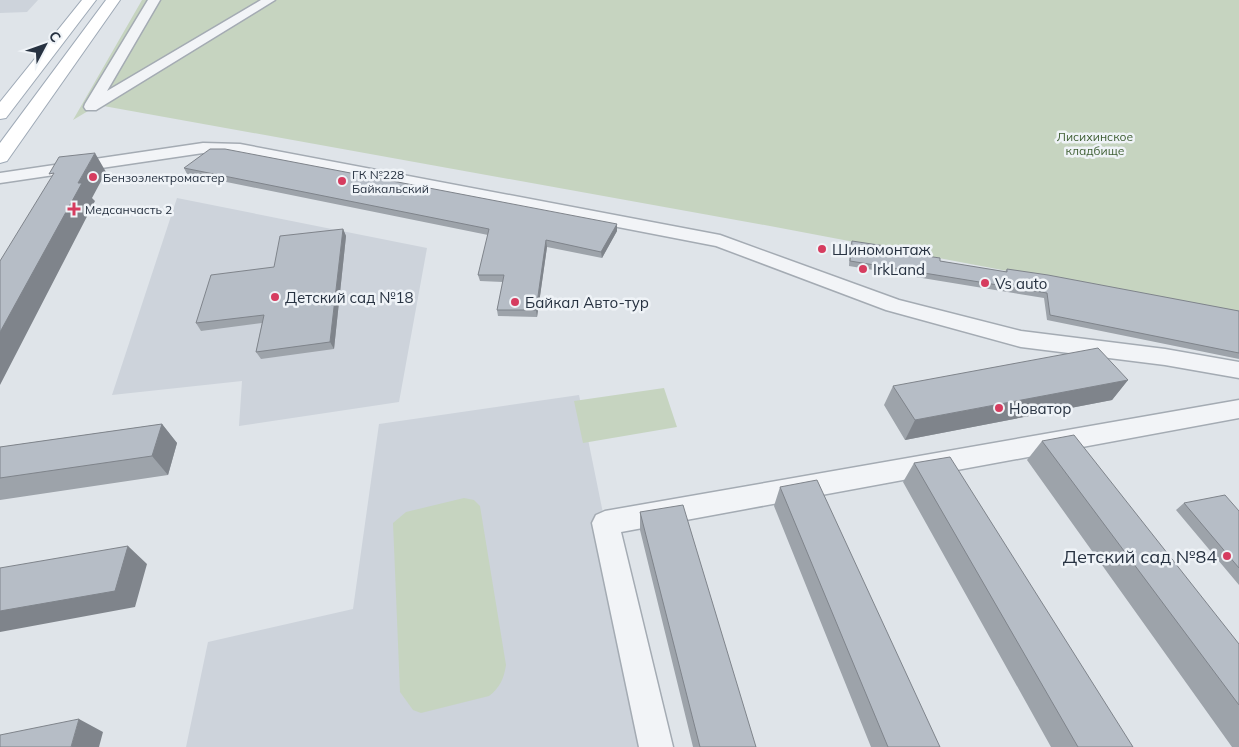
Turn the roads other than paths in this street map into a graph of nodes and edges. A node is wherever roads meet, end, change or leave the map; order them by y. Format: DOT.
graph roads {
  1 [pos="89,0"];
  2 [pos="114,0"];
  3 [pos="154,0"];
  4 [pos="269,0"];
  5 [pos="0,114"];
  6 [pos="0,157"];
  7 [pos="0,178"];
  8 [pos="1239,370"];
  9 [pos="1239,409"];
  10 [pos="656,747"];
  1 -- 5 [label="main road"];
  2 -- 6 [label="main road"];
  3 -- 4 [label="street"];
  7 -- 8 [label="street"];
  9 -- 10 [label="street"];
}
